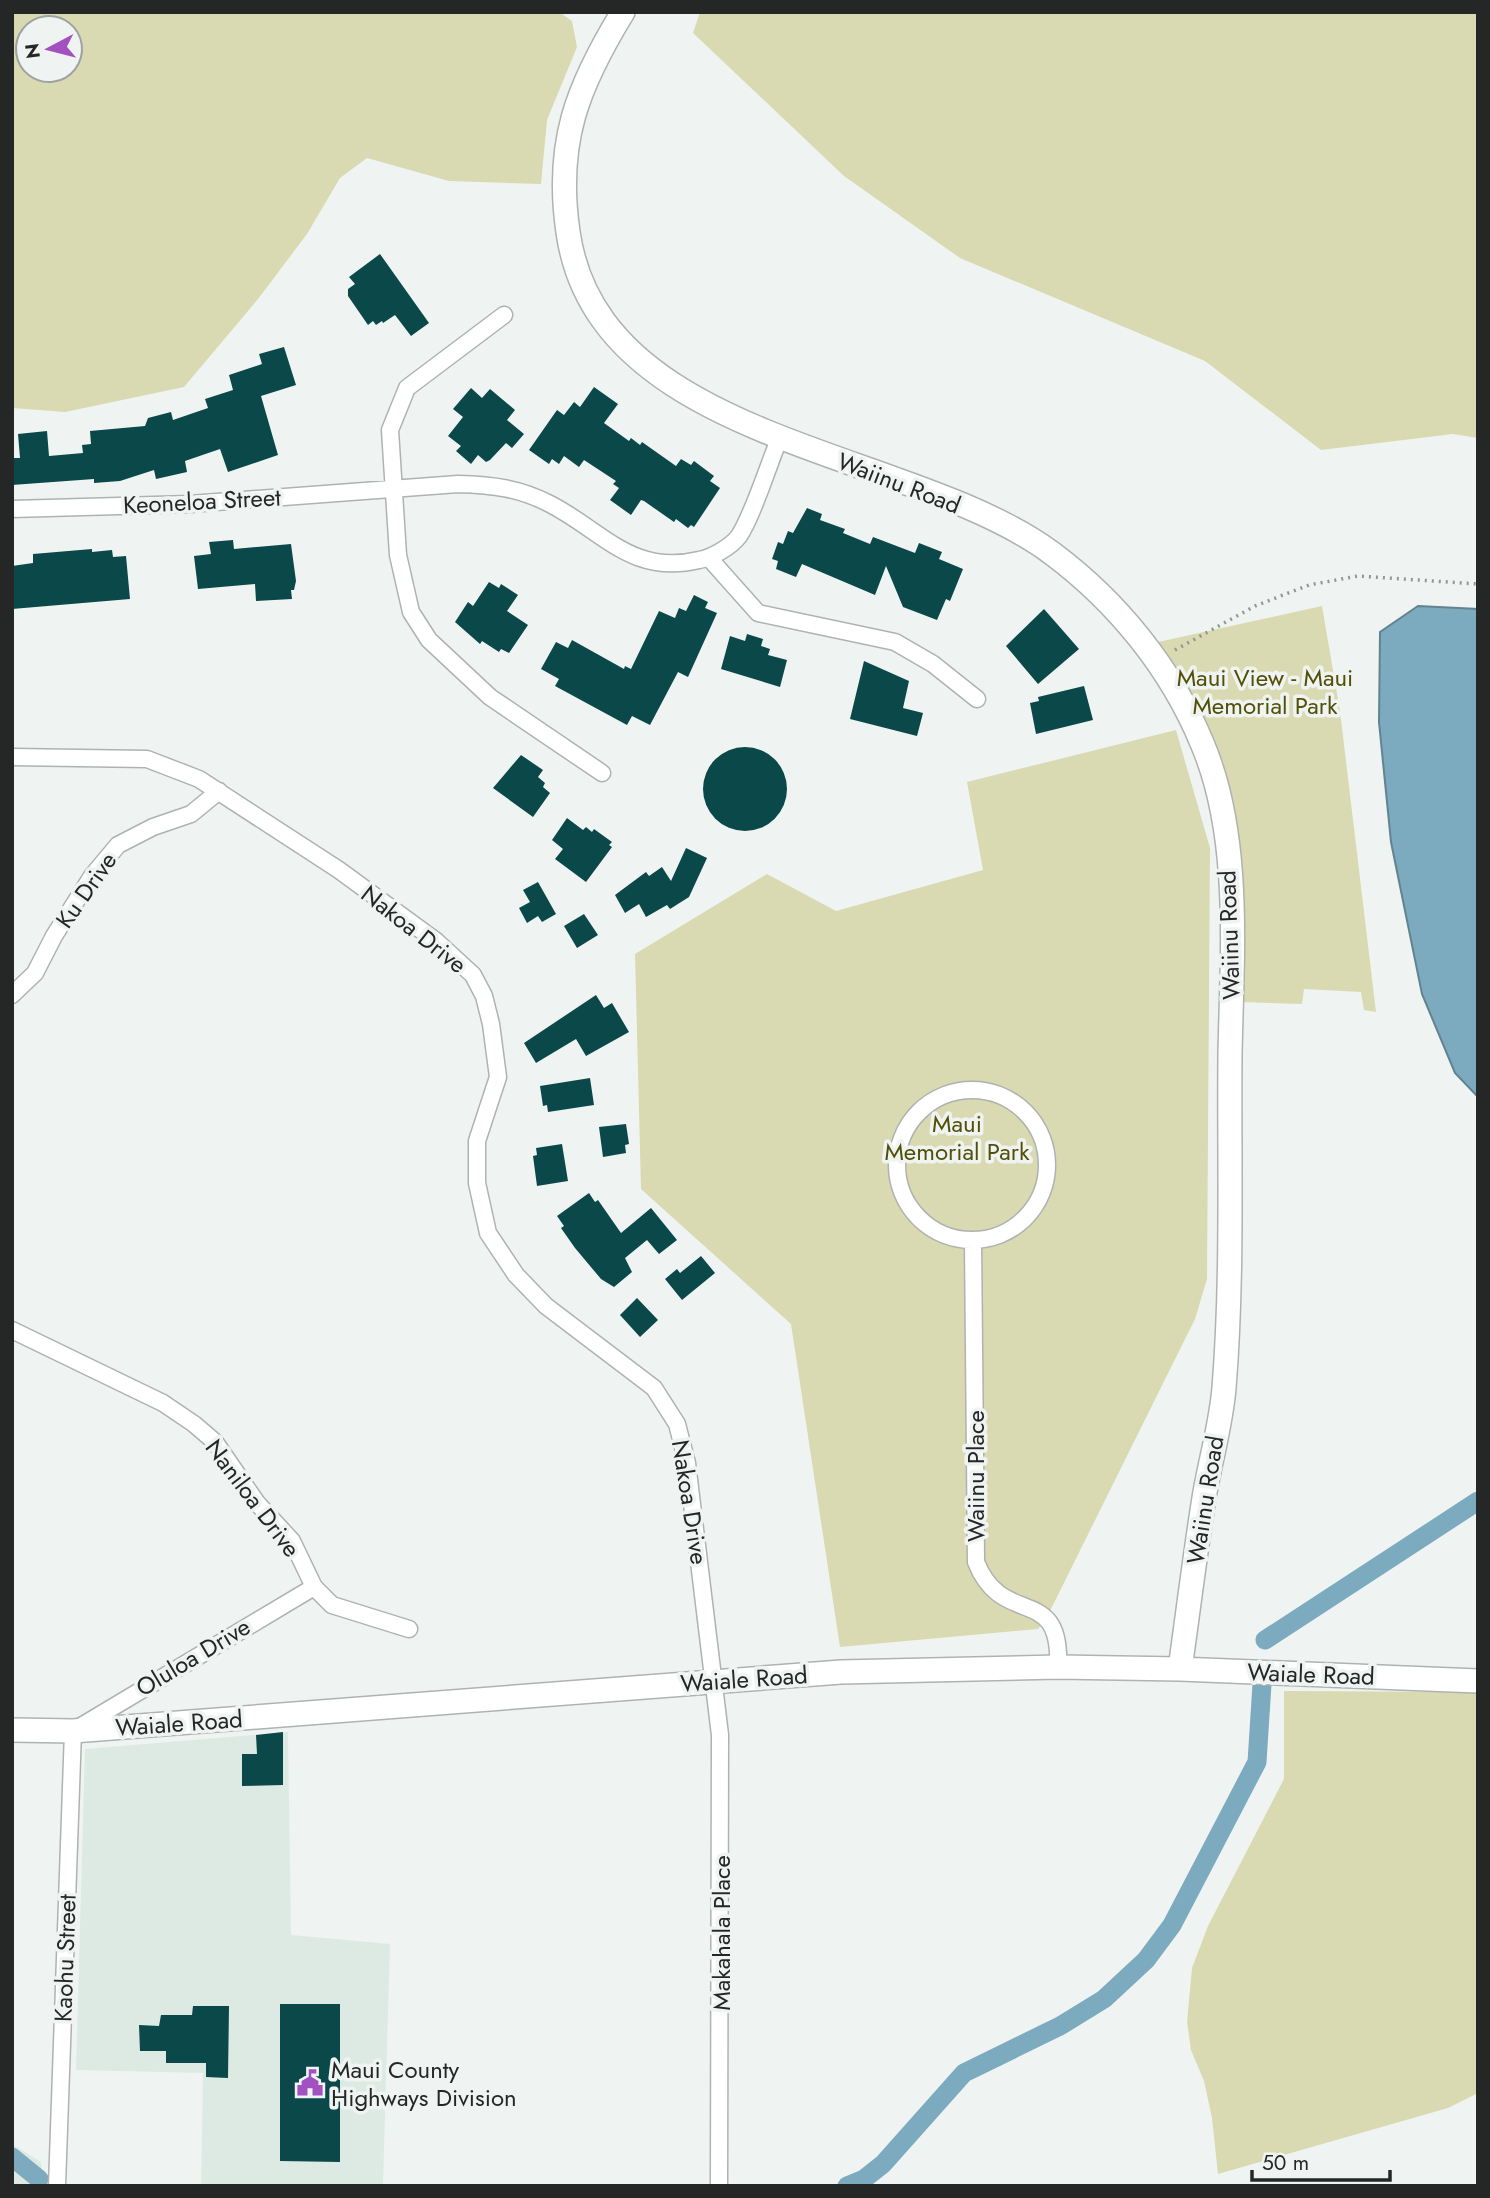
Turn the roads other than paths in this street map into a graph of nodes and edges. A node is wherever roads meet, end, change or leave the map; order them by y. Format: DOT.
graph roads {
  1 [pos="623,12"];
  2 [pos="503,315"];
  3 [pos="780,437"];
  4 [pos="393,488"];
  5 [pos="12,509"];
  6 [pos="709,558"];
  7 [pos="977,699"];
  8 [pos="12,757"];
  9 [pos="603,773"];
  10 [pos="219,791"];
  11 [pos="12,995"];
  12 [pos="973,1241"];
  13 [pos="12,1330"];
  14 [pos="314,1587"];
  15 [pos="409,1629"];
  16 [pos="1058,1667"];
  17 [pos="1180,1669"];
  18 [pos="715,1681"];
  19 [pos="1478,1681"];
  20 [pos="12,1730"];
  21 [pos="73,1731"];
  22 [pos="57,2186"];
  23 [pos="719,2186"];
  1 -- 3 [label="street, Waiinu Road"];
  2 -- 4 [label="street"];
  3 -- 6 [label="street"];
  3 -- 17 [label="street, Waiinu Road"];
  4 -- 5 [label="street, Keoneloa Street"];
  4 -- 6 [label="street, Keoneloa Street"];
  4 -- 9 [label="street"];
  6 -- 7 [label="street"];
  8 -- 10 [label="street, Nakoa Drive"];
  10 -- 11 [label="street, Ku Drive"];
  10 -- 18 [label="street, Nakoa Drive"];
  12 -- 12 [label="street"];
  12 -- 16 [label="street, Waiinu Place"];
  13 -- 14 [label="street, Naniloa Drive"];
  14 -- 15 [label="street, Naniloa Drive"];
  14 -- 21 [label="street, Oluloa Drive"];
  16 -- 17 [label="street, Waiale Road"];
  16 -- 18 [label="street, Waiale Road"];
  17 -- 19 [label="street, Waiale Road"];
  18 -- 21 [label="street, Waiale Road"];
  18 -- 23 [label="street, Makahala Place"];
  20 -- 21 [label="street, Waiale Road"];
  21 -- 22 [label="street, Kaohu Street"];
}
